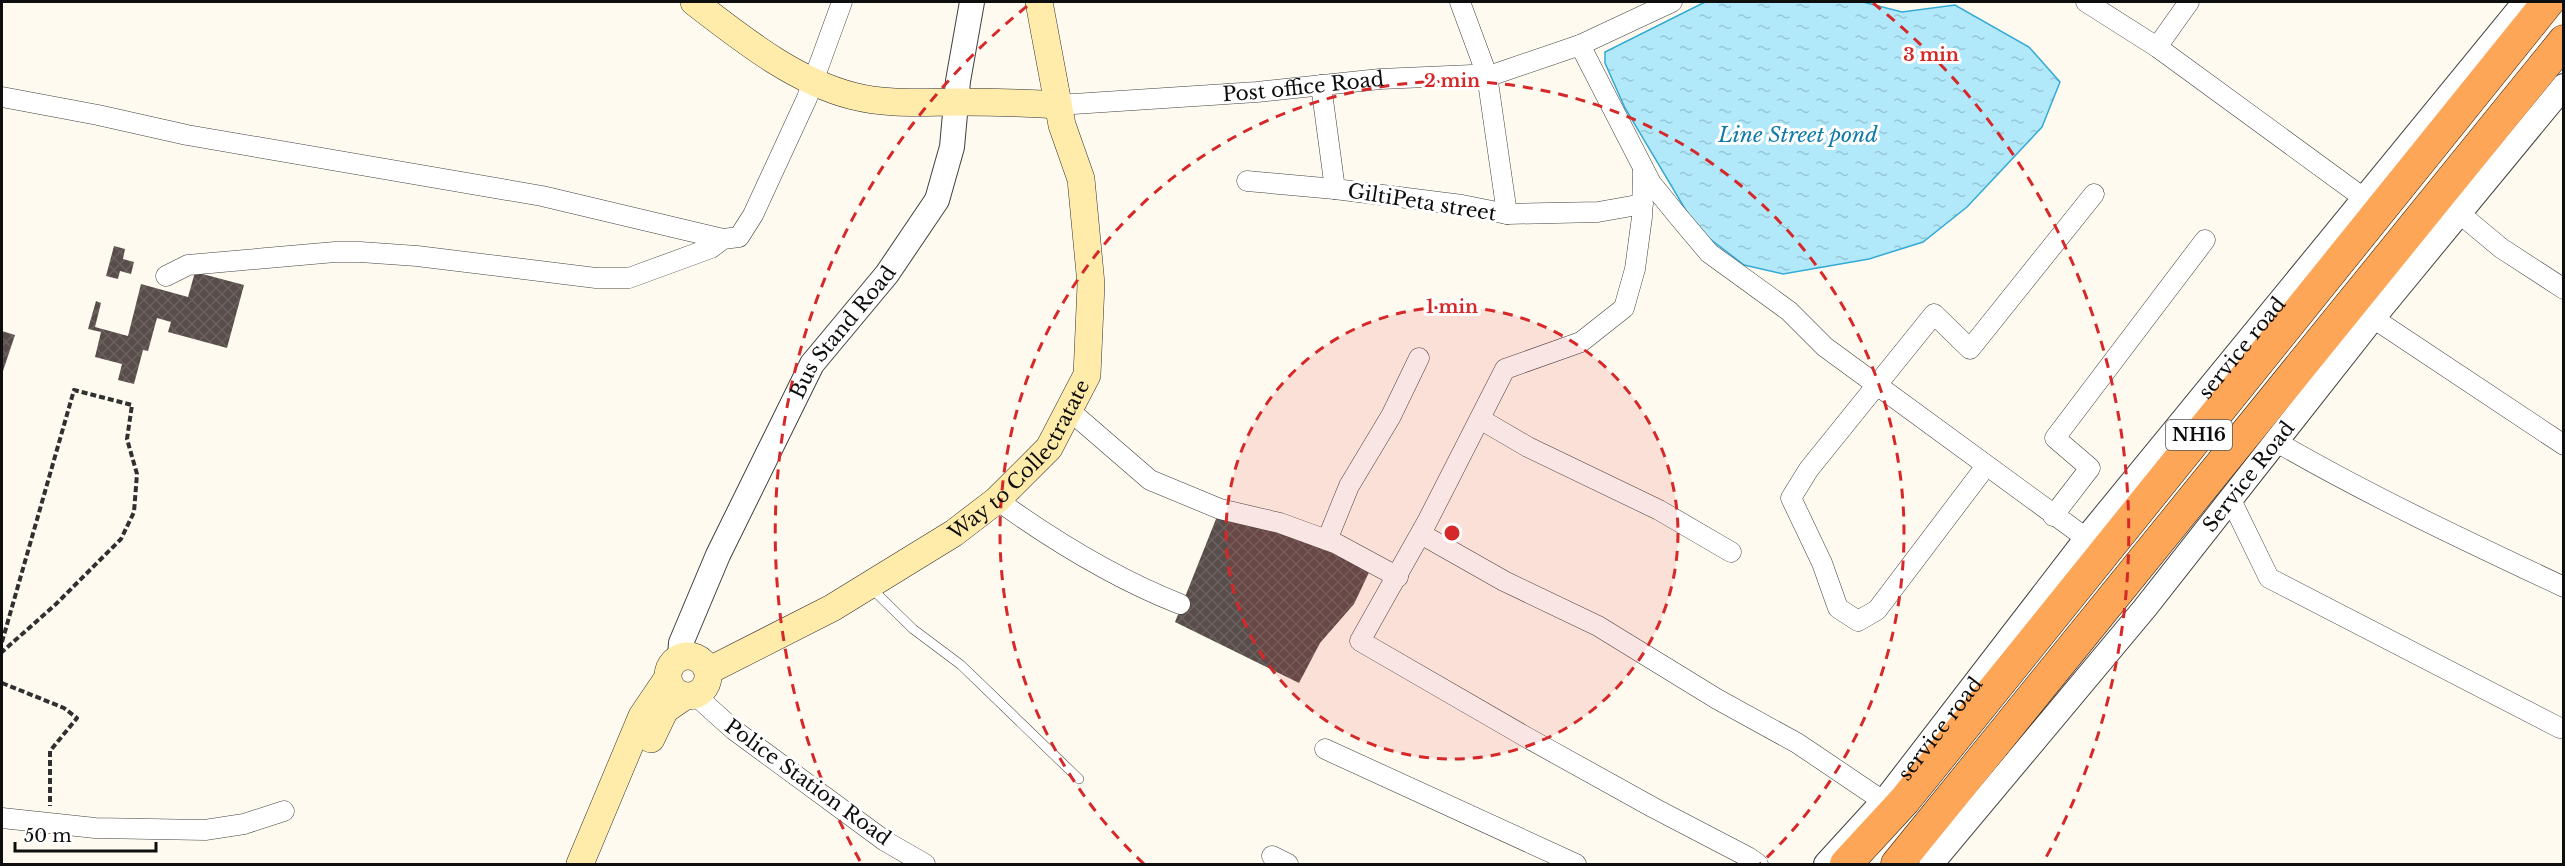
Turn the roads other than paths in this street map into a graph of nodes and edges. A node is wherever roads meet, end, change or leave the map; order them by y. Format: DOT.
graph roads {
  1 [pos="694,2"];
  2 [pos="842,2"];
  3 [pos="972,2"];
  4 [pos="1039,2"];
  5 [pos="1460,2"];
  6 [pos="1672,2"];
  7 [pos="2086,2"];
  8 [pos="2189,2"];
  9 [pos="2525,2"];
  10 [pos="2548,2"];
  11 [pos="2564,41"];
  12 [pos="1580,45"];
  13 [pos="2157,47"];
  14 [pos="1487,75"];
  15 [pos="813,80"];
  16 [pos="1321,85"];
  17 [pos="2564,86"];
  18 [pos="2,97"];
  19 [pos="957,102"];
  20 [pos="1058,105"];
  21 [pos="1643,168"];
  22 [pos="1248,181"];
  23 [pos="1335,189"];
  24 [pos="2094,194"];
  25 [pos="2365,198"];
  26 [pos="1642,204"];
  27 [pos="2459,213"];
  28 [pos="1507,214"];
  29 [pos="723,239"];
  30 [pos="2205,240"];
  31 [pos="166,276"];
  32 [pos="2564,289"];
  33 [pos="2373,318"];
  34 [pos="1419,358"];
  35 [pos="1878,384"];
  36 [pos="1069,410"];
  37 [pos="1480,418"];
  38 [pos="2275,441"];
  39 [pos="2564,445"];
  40 [pos="1986,466"];
  41 [pos="2230,498"];
  42 [pos="997,500"];
  43 [pos="2053,516"];
  44 [pos="1421,534"];
  45 [pos="2086,538"];
  46 [pos="1327,540"];
  47 [pos="1731,552"];
  48 [pos="1398,577"];
  49 [pos="869,585"];
  50 [pos="2564,587"];
  51 [pos="1180,604"];
  52 [pos="682,682"];
  53 [pos="2560,728"];
  54 [pos="1325,749"];
  55 [pos="1079,779"];
  56 [pos="1883,801"];
  57 [pos="284,811"];
  58 [pos="2,818"];
  59 [pos="580,864"];
  60 [pos="595,864"];
  61 [pos="925,864"];
  62 [pos="1576,864"];
  63 [pos="1758,864"];
  64 [pos="1826,864"];
  65 [pos="1846,864"];
  66 [pos="1897,864"];
  67 [pos="1931,864"];
  1 -- 15 [label="main road, Post office Road"];
  2 -- 15 [label="street"];
  3 -- 19 [label="street, Bus Stand Road"];
  4 -- 20 [label="main road, Way to Collectratate"];
  5 -- 14 [label="street, GiltiPeta street"];
  6 -- 12 [label="street, Post office Road"];
  7 -- 13 [label="street"];
  8 -- 13 [label="street"];
  9 -- 25 [label="street, service road"];
  10 -- 65 [label="highway, NH16"];
  11 -- 66 [label="highway, NH16"];
  12 -- 14 [label="street, Post office Road"];
  12 -- 21 [label="street"];
  13 -- 25 [label="street"];
  14 -- 16 [label="street, Post office Road"];
  14 -- 28 [label="street, GiltiPeta street"];
  15 -- 19 [label="main road, Post office Road"];
  15 -- 29 [label="street"];
  16 -- 20 [label="street, Post office Road"];
  16 -- 23 [label="street, GiltiPeta street"];
  17 -- 27 [label="street, Service Road"];
  18 -- 29 [label="street"];
  19 -- 20 [label="main road, Post office Road"];
  19 -- 52 [label="street, Bus Stand Road"];
  20 -- 36 [label="main road, Way to Collectratate"];
  21 -- 26 [label="street"];
  21 -- 35 [label="street"];
  22 -- 23 [label="street"];
  23 -- 28 [label="street, GiltiPeta street"];
  24 -- 35 [label="street"];
  25 -- 45 [label="street, service road"];
  26 -- 28 [label="street, GiltiPeta street"];
  26 -- 37 [label="street"];
  27 -- 32 [label="street"];
  27 -- 33 [label="street, Service Road"];
  29 -- 31 [label="street"];
  30 -- 43 [label="street"];
  33 -- 38 [label="street, Service Road"];
  33 -- 39 [label="street"];
  34 -- 46 [label="street"];
  35 -- 40 [label="street"];
  35 -- 40 [label="street"];
  36 -- 42 [label="main road, Way to Collectratate"];
  36 -- 46 [label="street"];
  37 -- 44 [label="street"];
  37 -- 47 [label="street"];
  38 -- 41 [label="street, Service Road"];
  38 -- 50 [label="street"];
  40 -- 43 [label="street"];
  41 -- 53 [label="street"];
  41 -- 67 [label="street, Service Road"];
  42 -- 49 [label="main road, Way to Collectratate"];
  42 -- 51 [label="street"];
  43 -- 45 [label="street"];
  44 -- 48 [label="street"];
  44 -- 56 [label="street"];
  45 -- 56 [label="street, service road"];
  46 -- 48 [label="street"];
  48 -- 63 [label="street"];
  49 -- 52 [label="main road, Way to Collectratate"];
  49 -- 55 [label="lane"];
  52 -- 59 [label="main road"];
  52 -- 60 [label="main road"];
  52 -- 61 [label="street, Police Station Road"];
  54 -- 62 [label="street"];
  56 -- 64 [label="street, service road"];
  57 -- 58 [label="street"];
}
